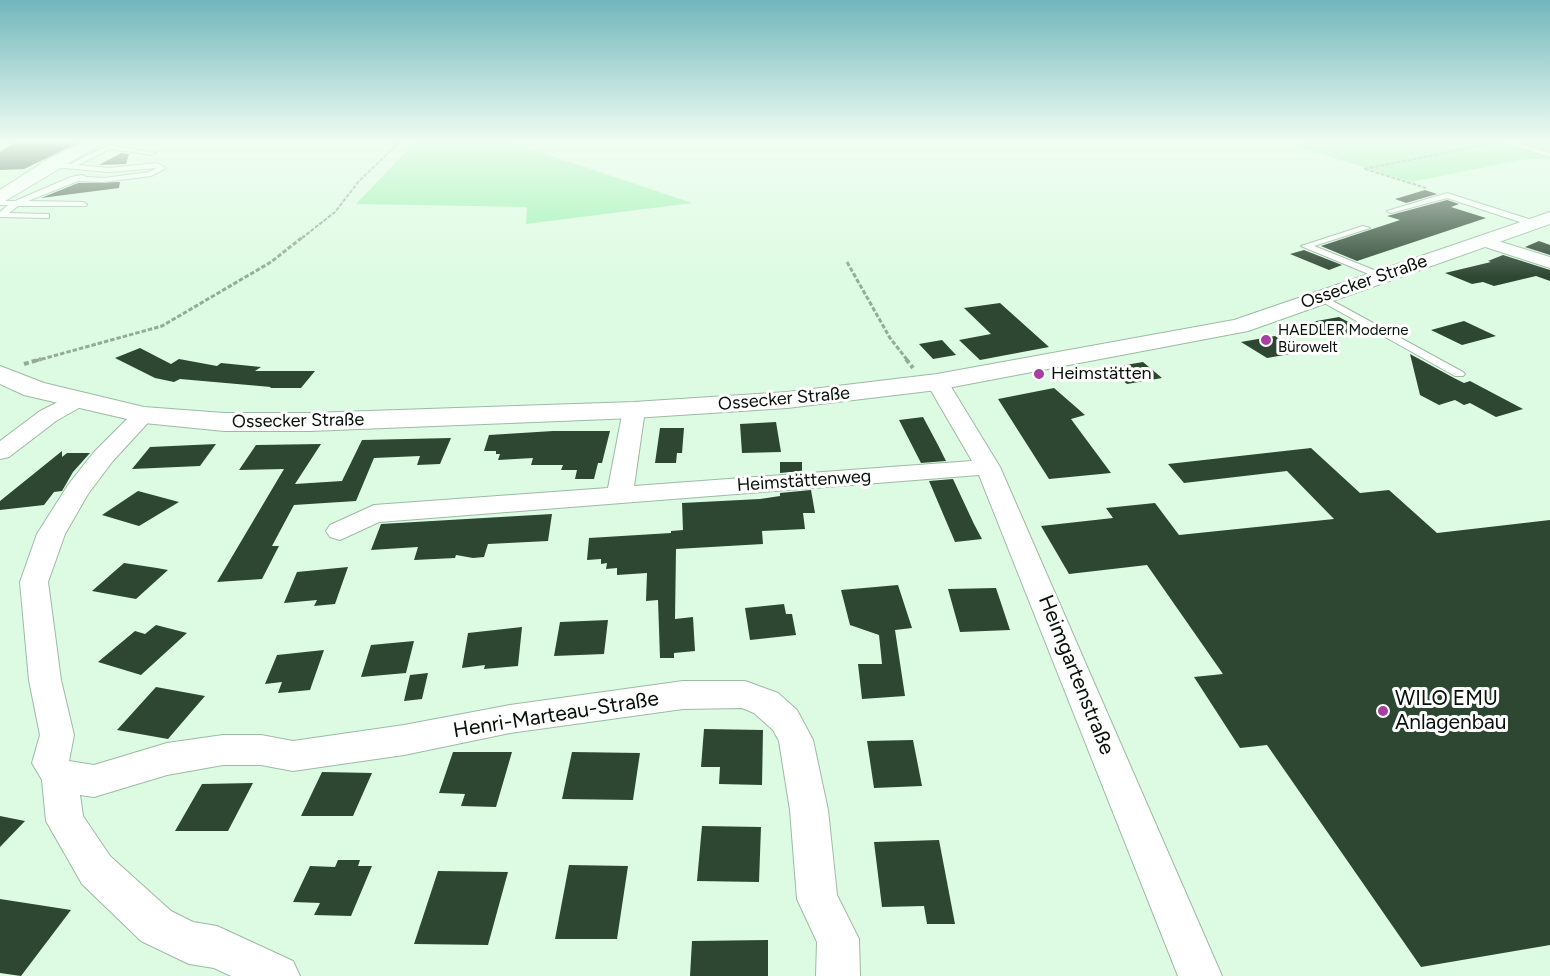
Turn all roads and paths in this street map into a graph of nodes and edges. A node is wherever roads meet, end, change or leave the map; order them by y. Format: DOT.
graph roads {
  1 [pos="20,187"];
  2 [pos="45,187"];
  3 [pos="355,187"];
  4 [pos="1420,187"];
  5 [pos="1447,195"];
  6 [pos="5,197"];
  7 [pos="83,204"];
  8 [pos="1391,211"];
  9 [pos="46,216"];
  10 [pos="1543,221"];
  11 [pos="1366,228"];
  12 [pos="1482,241"];
  13 [pos="847,262"];
  14 [pos="1550,263"];
  15 [pos="1381,276"];
  16 [pos="1320,297"];
  17 [pos="909,363"];
  18 [pos="11,369"];
  19 [pos="1459,374"];
  20 [pos="937,382"];
  21 [pos="76,400"];
  22 [pos="634,410"];
  23 [pos="144,415"];
  24 [pos="0,452"];
  25 [pos="988,467"];
  26 [pos="620,495"];
  27 [pos="340,531"];
  28 [pos="59,775"];
  29 [pos="278,976"];
  30 [pos="838,976"];
  31 [pos="1200,976"];
  1 -- 6 [label="street"];
  2 -- 6 [label="lane"];
  3 -- 18 [label="path"];
  4 -- 5 [label="path"];
  5 -- 8 [label="lane"];
  5 -- 10 [label="lane"];
  6 -- 7 [label="lane"];
  6 -- 9 [label="lane"];
  10 -- 12 [label="street, Ossecker Straße"];
  11 -- 15 [label="lane"];
  12 -- 14 [label="street"];
  12 -- 15 [label="street, Ossecker Straße"];
  13 -- 17 [label="path"];
  15 -- 16 [label="street, Ossecker Straße"];
  16 -- 19 [label="lane"];
  16 -- 20 [label="street, Ossecker Straße"];
  18 -- 21 [label="street, Ossecker Straße"];
  20 -- 22 [label="street, Ossecker Straße"];
  20 -- 25 [label="street, Heimgartenstraße"];
  21 -- 23 [label="street, Ossecker Straße"];
  21 -- 24 [label="street"];
  22 -- 23 [label="street, Ossecker Straße"];
  22 -- 26 [label="street"];
  23 -- 28 [label="street"];
  25 -- 26 [label="street, Heimstättenweg"];
  25 -- 31 [label="street, Heimgartenstraße"];
  26 -- 27 [label="street, Heimstättenweg"];
  28 -- 29 [label="street"];
  28 -- 30 [label="street, Henri-Marteau-Straße"];
}
